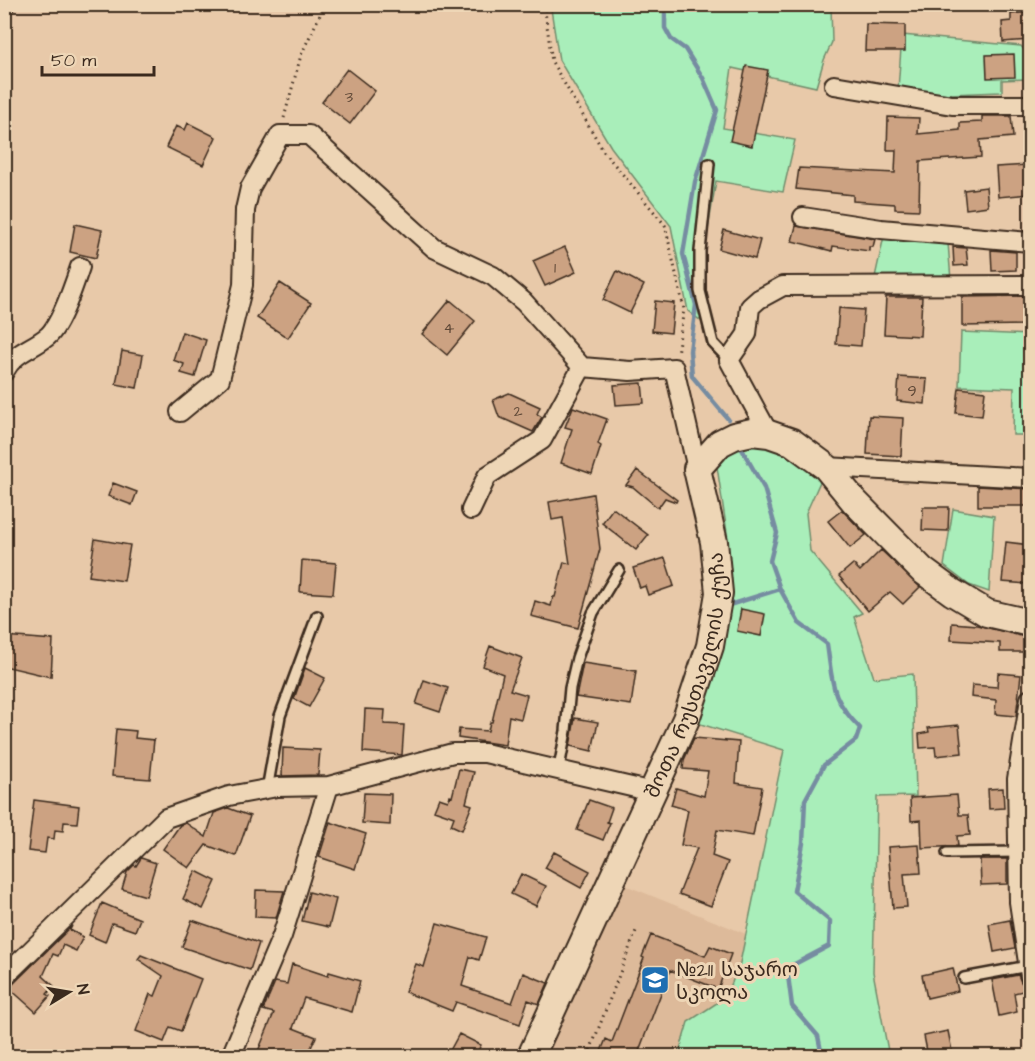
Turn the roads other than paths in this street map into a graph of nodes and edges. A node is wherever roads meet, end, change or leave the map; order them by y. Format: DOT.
graph roads {
  1 [pos="834,85"];
  2 [pos="1030,105"];
  3 [pos="709,164"];
  4 [pos="803,217"];
  5 [pos="1030,242"];
  6 [pos="80,267"];
  7 [pos="1030,285"];
  8 [pos="729,360"];
  9 [pos="582,367"];
  10 [pos="4,372"];
  11 [pos="180,412"];
  12 [pos="769,434"];
  13 [pos="826,467"];
  14 [pos="697,469"];
  15 [pos="1030,478"];
  16 [pos="471,510"];
  17 [pos="619,570"];
  18 [pos="317,616"];
  19 [pos="1030,623"];
  20 [pos="1030,699"];
  21 [pos="1030,704"];
  22 [pos="559,768"];
  23 [pos="329,786"];
  24 [pos="267,790"];
  25 [pos="652,792"];
  26 [pos="1018,852"];
  27 [pos="947,853"];
  28 [pos="1029,971"];
  29 [pos="4,977"];
  30 [pos="964,978"];
  31 [pos="231,1056"];
  32 [pos="531,1056"];
  1 -- 2 [label="street"];
  3 -- 8 [label="lane"];
  4 -- 5 [label="street"];
  6 -- 10 [label="street"];
  7 -- 8 [label="street"];
  8 -- 12 [label="street"];
  9 -- 11 [label="street"];
  9 -- 14 [label="street"];
  9 -- 16 [label="street"];
  12 -- 13 [label="street"];
  12 -- 14 [label="street"];
  13 -- 15 [label="street"];
  13 -- 19 [label="street"];
  14 -- 25 [label="street, შოთა რუსთაველის ქუჩა"];
  17 -- 22 [label="lane"];
  18 -- 24 [label="lane"];
  20 -- 21 [label="street"];
  21 -- 26 [label="street"];
  22 -- 23 [label="street"];
  22 -- 25 [label="street"];
  23 -- 24 [label="street"];
  23 -- 31 [label="street"];
  24 -- 29 [label="street"];
  25 -- 32 [label="street, შოთა რუსთაველის ქუჩა"];
  26 -- 27 [label="lane"];
  26 -- 28 [label="street"];
  28 -- 30 [label="lane"];
}
